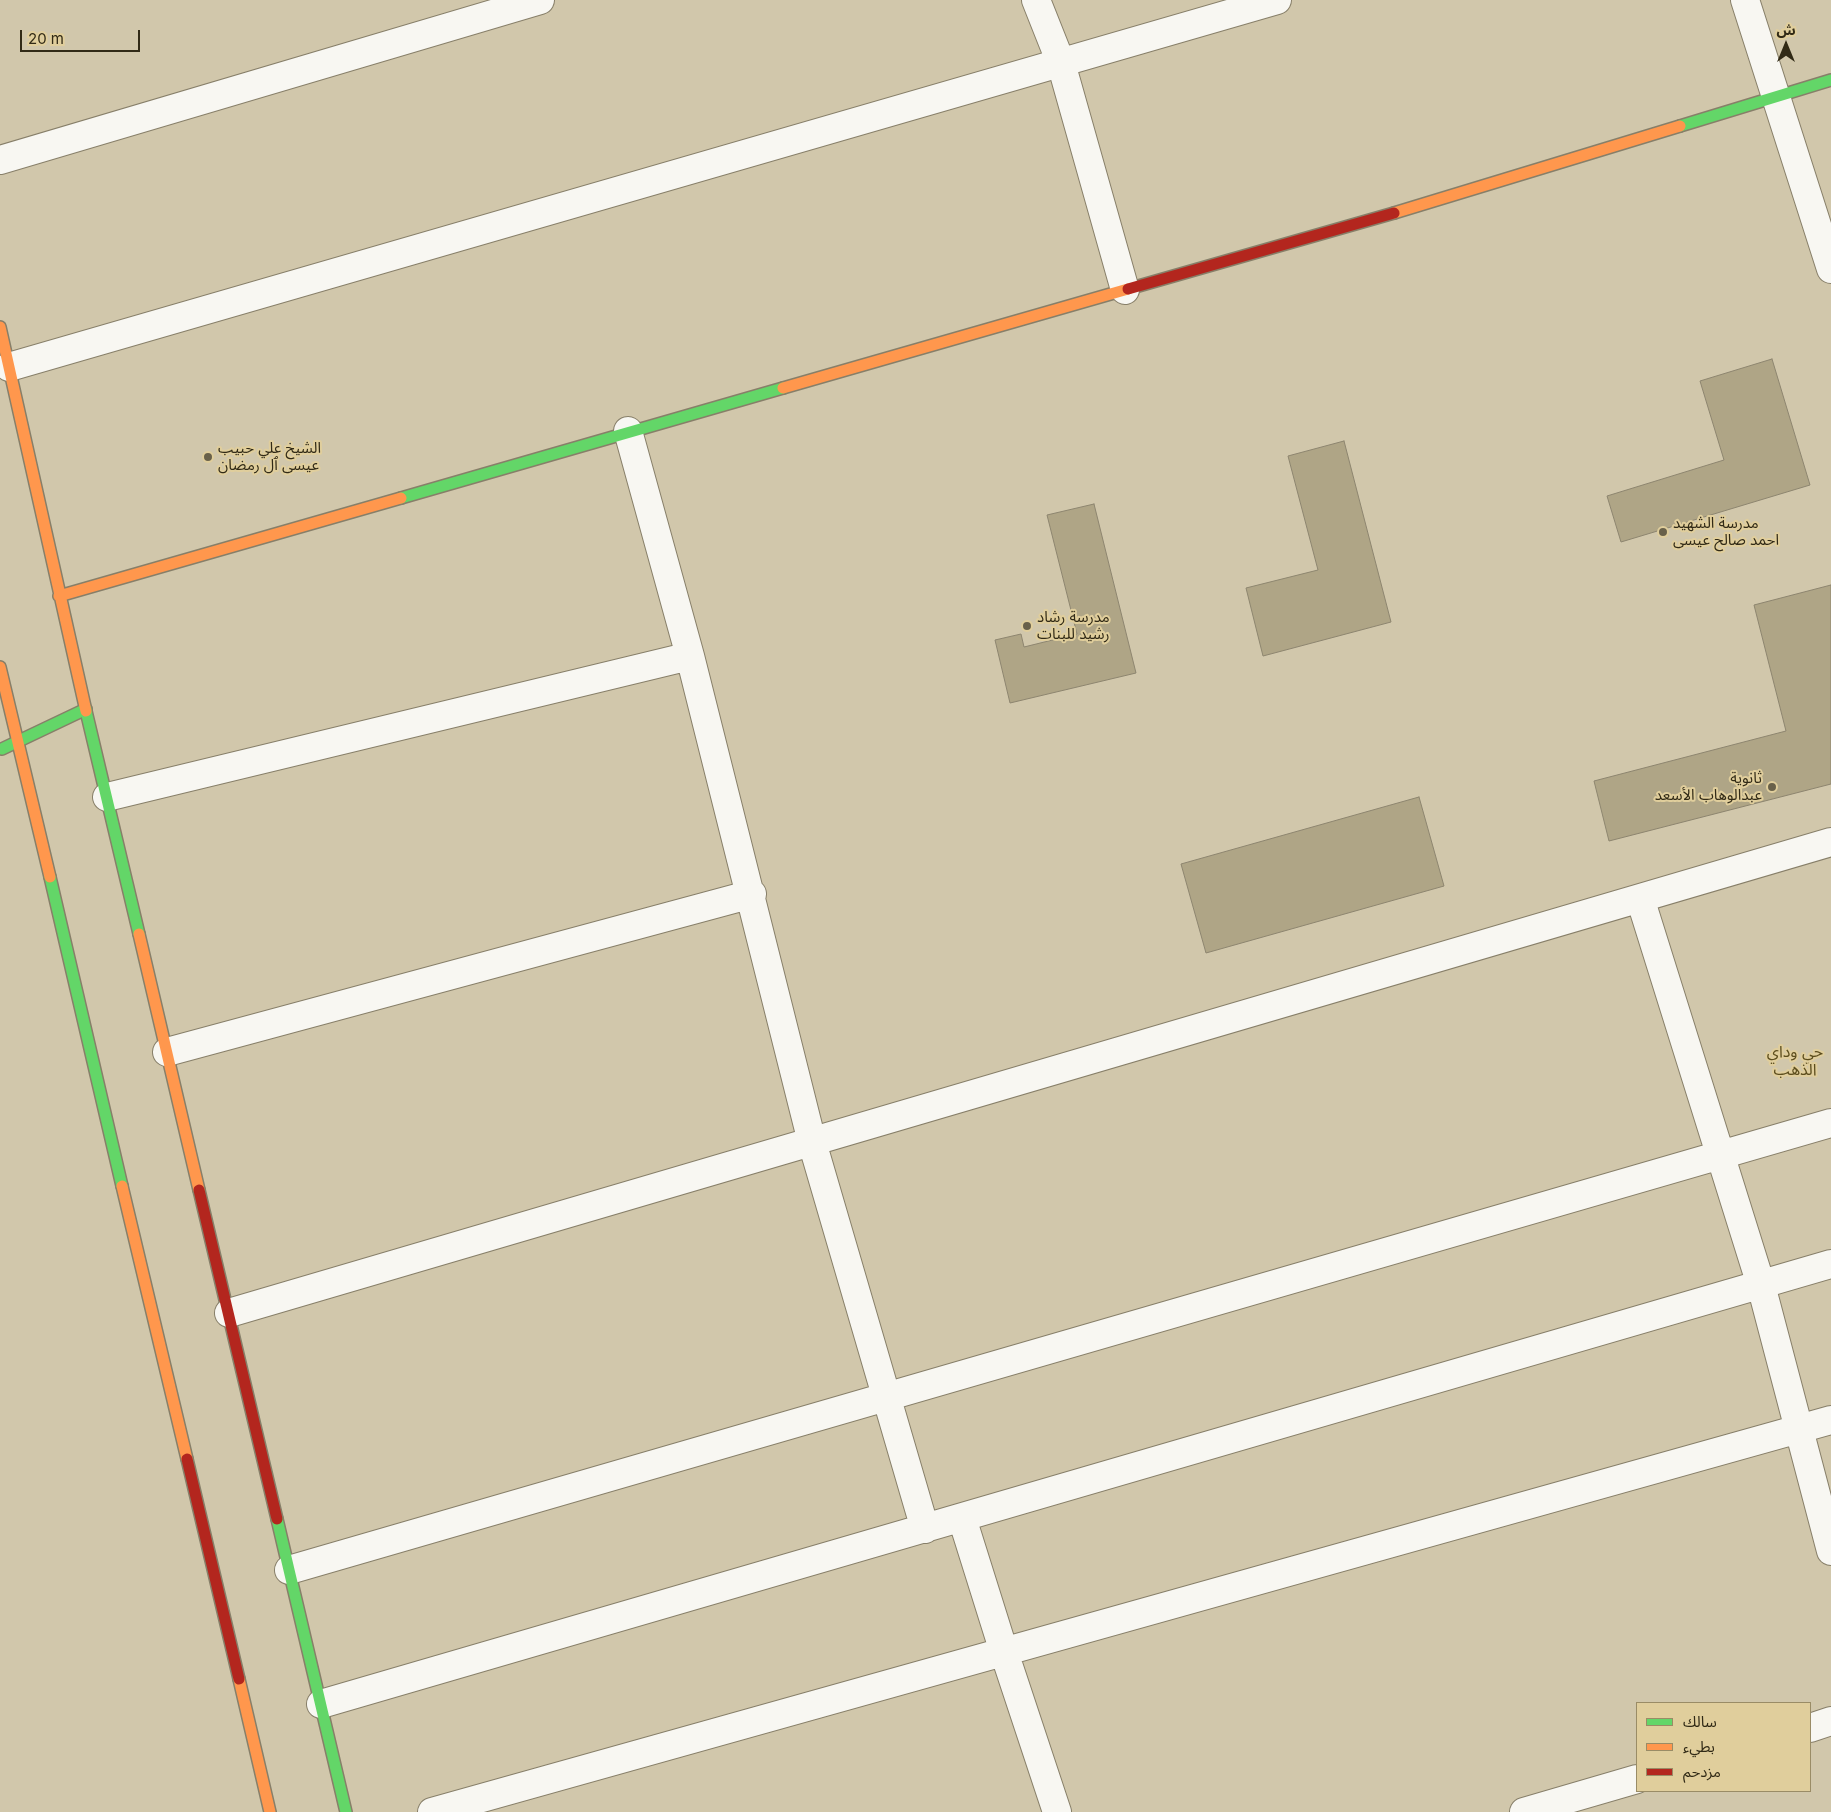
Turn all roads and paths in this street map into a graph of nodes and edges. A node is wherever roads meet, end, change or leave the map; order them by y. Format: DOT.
graph roads {
  1 [pos="540,0"];
  2 [pos="1036,0"];
  3 [pos="1277,0"];
  4 [pos="1745,0"];
  5 [pos="1061,63"];
  6 [pos="1831,80"];
  7 [pos="1777,97"];
  8 [pos="0,160"];
  9 [pos="1831,269"];
  10 [pos="1125,290"];
  11 [pos="0,327"];
  12 [pos="9,367"];
  13 [pos="628,431"];
  14 [pos="59,596"];
  15 [pos="690,656"];
  16 [pos="0,668"];
  17 [pos="86,709"];
  18 [pos="17,742"];
  19 [pos="0,750"];
  20 [pos="107,797"];
  21 [pos="1831,842"];
  22 [pos="752,894"];
  23 [pos="1640,898"];
  24 [pos="167,1052"];
  25 [pos="1831,1124"];
  26 [pos="812,1142"];
  27 [pos="1720,1156"];
  28 [pos="1831,1264"];
  29 [pos="1761,1285"];
  30 [pos="229,1313"];
  31 [pos="889,1397"];
  32 [pos="1831,1420"];
  33 [pos="1799,1429"];
  34 [pos="962,1518"];
  35 [pos="926,1528"];
  36 [pos="1831,1551"];
  37 [pos="289,1570"];
  38 [pos="1004,1652"];
  39 [pos="321,1704"];
  40 [pos="1831,1722"];
  41 [pos="1811,1728"];
  42 [pos="1636,1778"];
  43 [pos="270,1812"];
  44 [pos="346,1812"];
  45 [pos="432,1812"];
  46 [pos="1057,1812"];
  47 [pos="1524,1812"];
  1 -- 8 [label="street"];
  2 -- 5 [label="street"];
  3 -- 5 [label="street"];
  4 -- 7 [label="street"];
  5 -- 10 [label="street"];
  5 -- 12 [label="street"];
  6 -- 7 [label="street"];
  7 -- 9 [label="street"];
  7 -- 10 [label="street"];
  10 -- 13 [label="street"];
  11 -- 12 [label="street"];
  12 -- 14 [label="street"];
  13 -- 14 [label="street"];
  13 -- 15 [label="street"];
  14 -- 17 [label="street"];
  15 -- 20 [label="street"];
  15 -- 22 [label="street"];
  16 -- 18 [label="street"];
  17 -- 18 [label="street"];
  17 -- 20 [label="street"];
  18 -- 19 [label="street"];
  18 -- 43 [label="street"];
  20 -- 24 [label="street"];
  21 -- 23 [label="street"];
  22 -- 24 [label="street"];
  22 -- 26 [label="street"];
  23 -- 26 [label="street"];
  23 -- 27 [label="street"];
  24 -- 30 [label="street"];
  25 -- 27 [label="street"];
  26 -- 30 [label="street"];
  26 -- 31 [label="street"];
  27 -- 29 [label="street"];
  27 -- 31 [label="street"];
  28 -- 29 [label="street"];
  29 -- 33 [label="street"];
  29 -- 34 [label="street"];
  30 -- 37 [label="street"];
  31 -- 35 [label="street"];
  31 -- 37 [label="street"];
  32 -- 33 [label="street"];
  33 -- 36 [label="street"];
  33 -- 38 [label="street"];
  34 -- 35 [label="street"];
  34 -- 38 [label="street"];
  35 -- 39 [label="street"];
  37 -- 39 [label="street"];
  38 -- 45 [label="street"];
  38 -- 46 [label="street"];
  39 -- 44 [label="street"];
  40 -- 41 [label="street"];
  42 -- 47 [label="street"];
}
